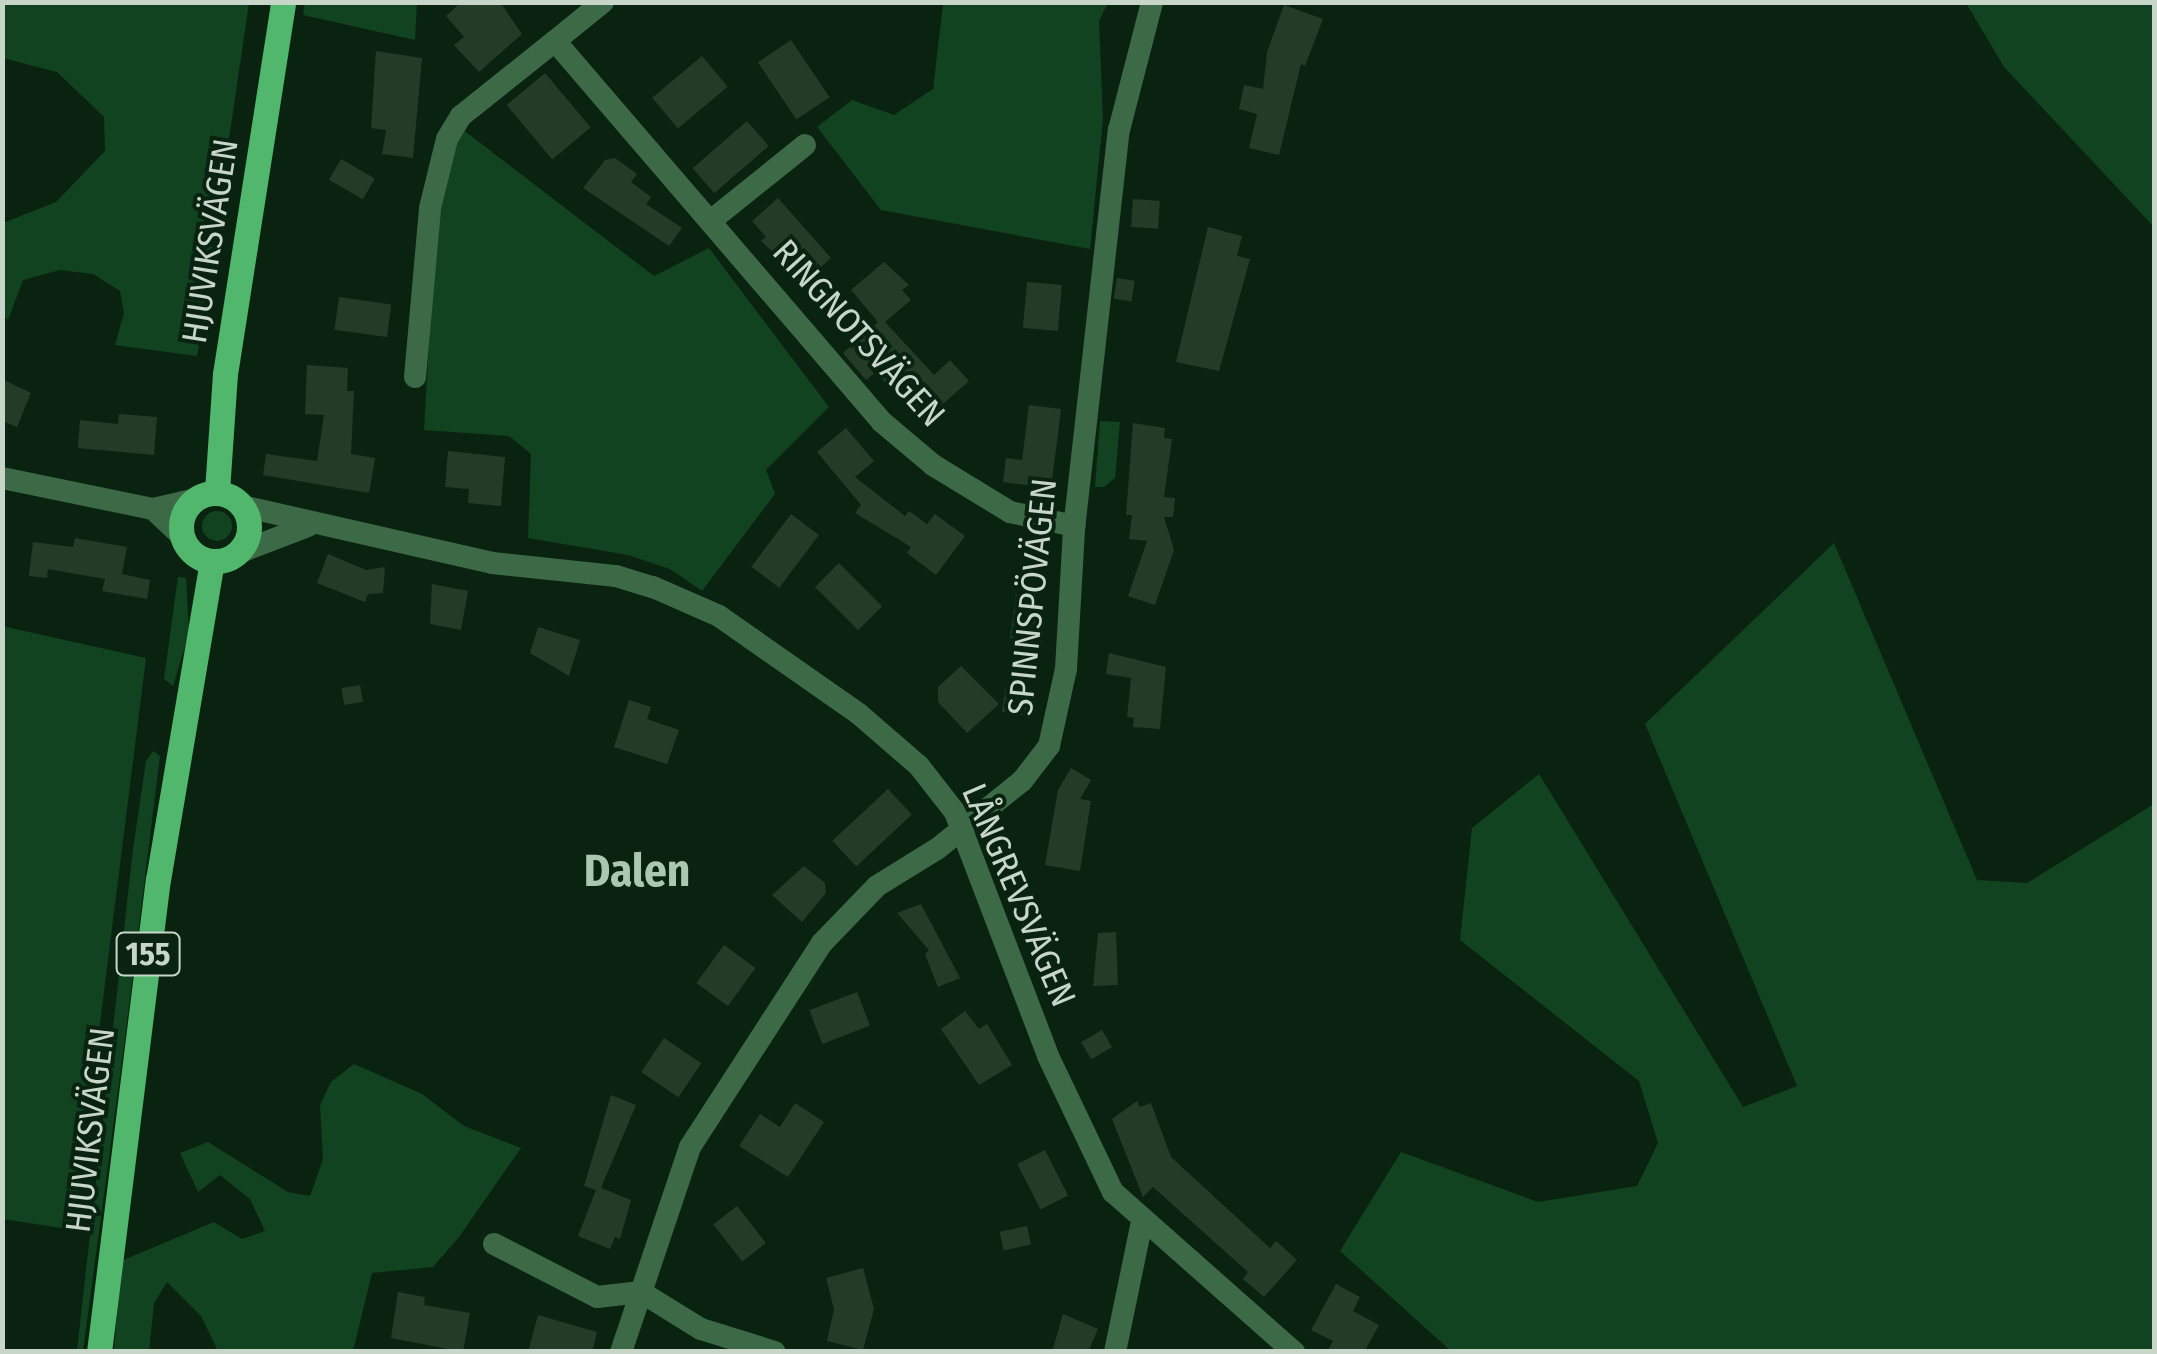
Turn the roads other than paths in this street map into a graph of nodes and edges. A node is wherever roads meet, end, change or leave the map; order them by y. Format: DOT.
graph roads {
  1 [pos="283,2"];
  2 [pos="603,2"];
  3 [pos="1152,2"];
  4 [pos="555,41"];
  5 [pos="805,145"];
  6 [pos="713,219"];
  7 [pos="414,378"];
  8 [pos="2,478"];
  9 [pos="205,496"];
  10 [pos="242,506"];
  11 [pos="153,509"];
  12 [pos="308,526"];
  13 [pos="1074,526"];
  14 [pos="184,539"];
  15 [pos="238,554"];
  16 [pos="212,562"];
  17 [pos="961,831"];
  18 [pos="1142,1222"];
  19 [pos="494,1244"];
  20 [pos="640,1292"];
  21 [pos="98,1352"];
  22 [pos="621,1352"];
  23 [pos="775,1352"];
  24 [pos="1115,1352"];
  25 [pos="1294,1352"];
  1 -- 9 [label="main road, HJUVIKSVÄGEN"];
  2 -- 4 [label="street"];
  3 -- 13 [label="street, SPINNSPÖVÄGEN"];
  4 -- 6 [label="street, RINGNOTSVÄGEN"];
  4 -- 7 [label="street"];
  5 -- 6 [label="street"];
  6 -- 13 [label="street, RINGNOTSVÄGEN"];
  8 -- 11 [label="street"];
  9 -- 10 [label="main road"];
  9 -- 11 [label="street"];
  9 -- 14 [label="main road, HJUVIKSVÄGEN"];
  10 -- 12 [label="street, LÅNGREVSVÄGEN"];
  10 -- 15 [label="main road"];
  11 -- 14 [label="street"];
  12 -- 15 [label="street, LÅNGREVSVÄGEN"];
  12 -- 17 [label="street, LÅNGREVSVÄGEN"];
  13 -- 17 [label="street, SPINNSPÖVÄGEN"];
  14 -- 16 [label="main road"];
  15 -- 16 [label="main road"];
  16 -- 21 [label="main road, HJUVIKSVÄGEN / 155"];
  17 -- 18 [label="street, LÅNGREVSVÄGEN"];
  17 -- 20 [label="street, SPINNSPÖVÄGEN"];
  18 -- 24 [label="street"];
  18 -- 25 [label="street, LÅNGREVSVÄGEN"];
  19 -- 20 [label="street"];
  20 -- 22 [label="street, SPINNSPÖVÄGEN"];
  20 -- 23 [label="street"];
}
